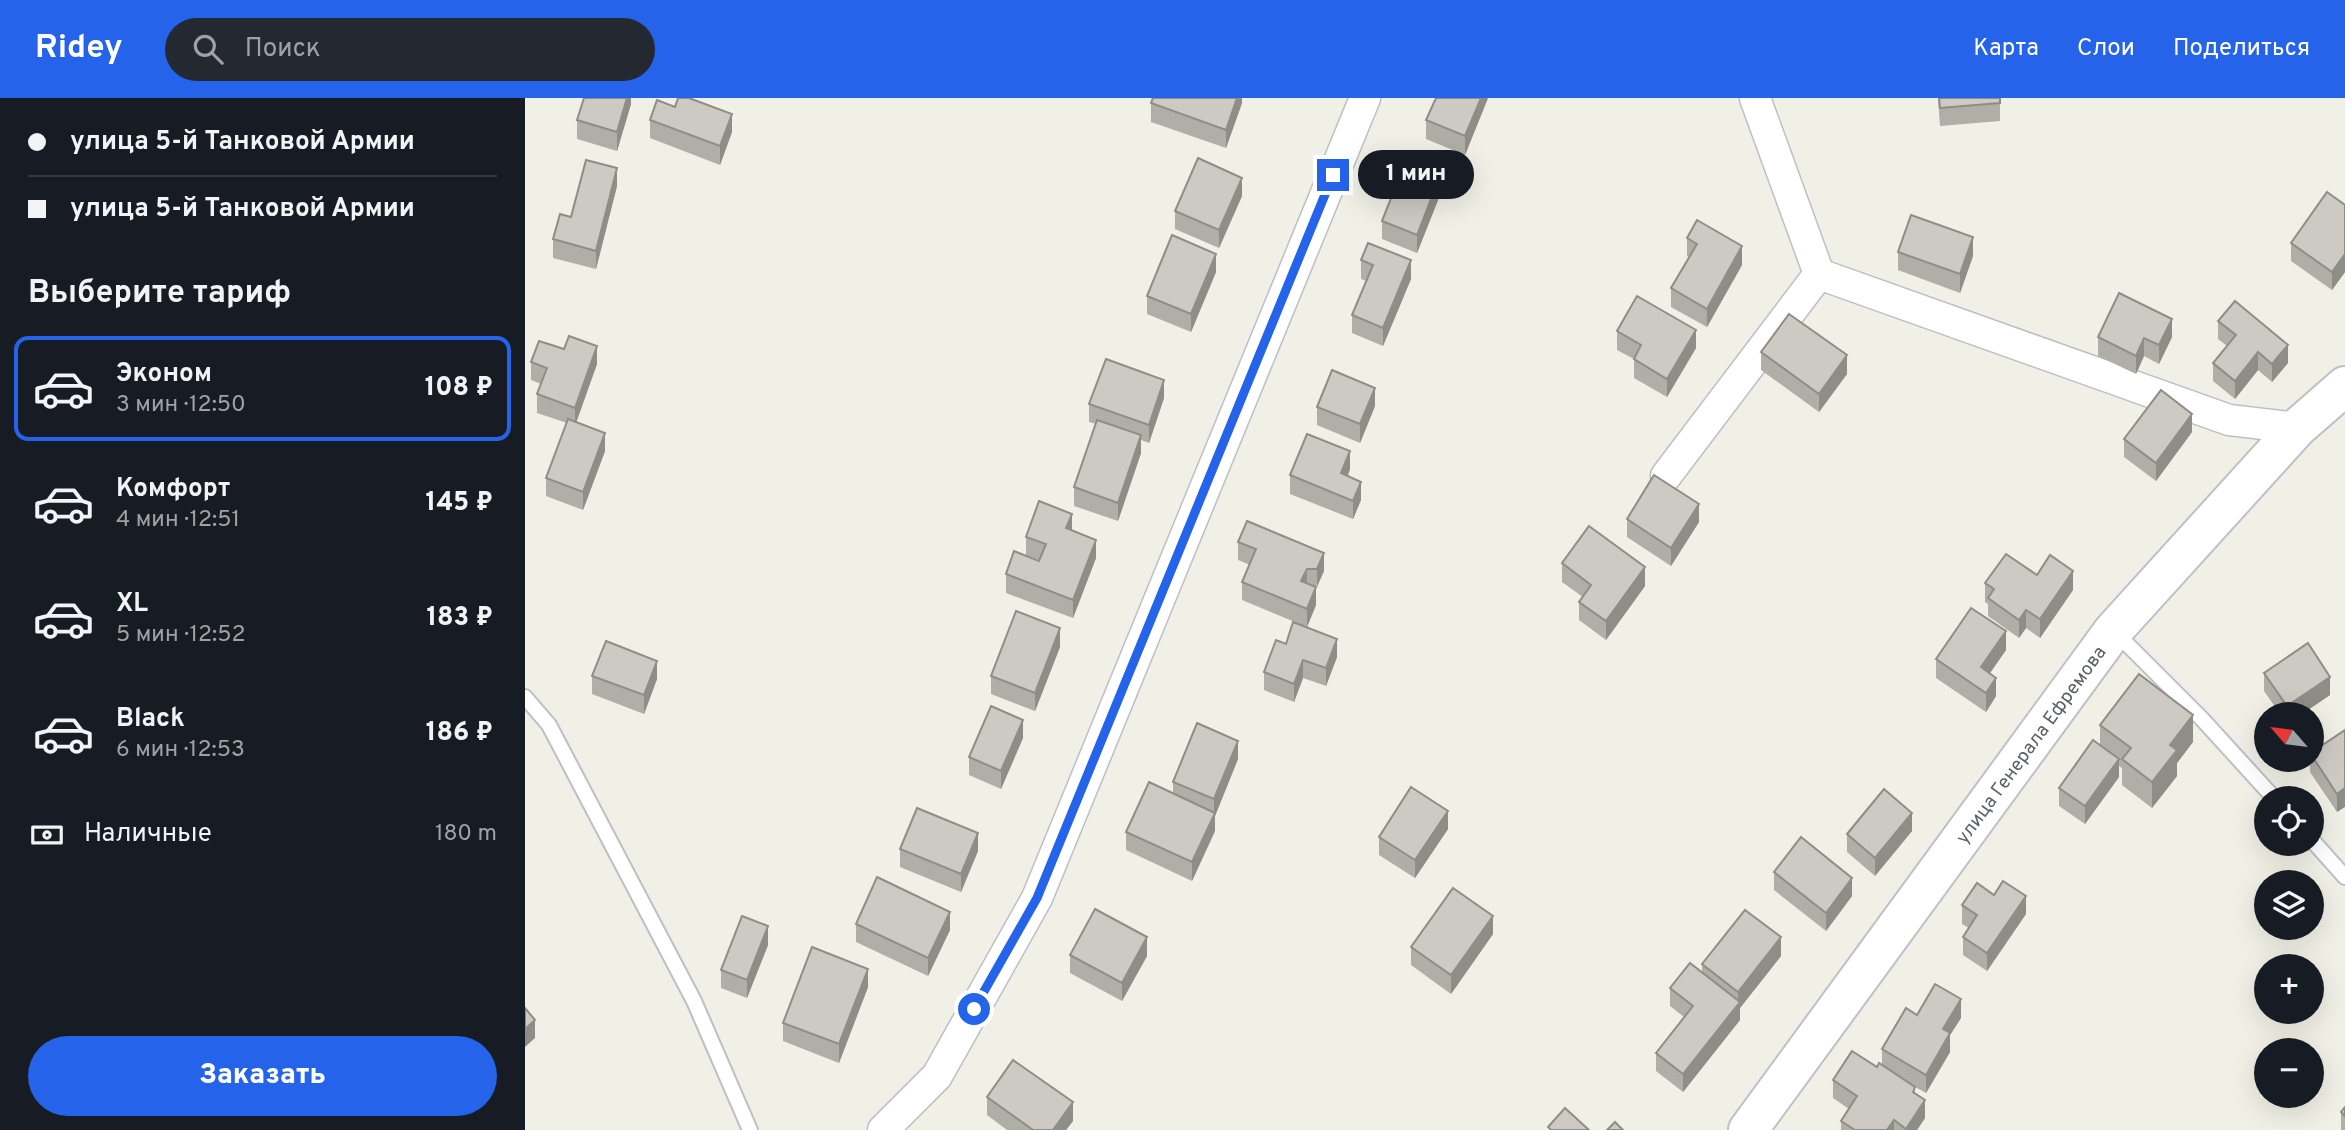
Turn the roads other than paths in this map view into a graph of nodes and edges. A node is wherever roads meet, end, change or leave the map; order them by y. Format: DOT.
graph roads {
  1 [pos="1365,98"];
  2 [pos="1755,98"];
  3 [pos="1819,274"];
  4 [pos="2345,386"];
  5 [pos="2297,428"];
  6 [pos="1666,476"];
  7 [pos="2113,631"];
  8 [pos="525,696"];
  9 [pos="2263,786"];
  10 [pos="2324,853"];
  11 [pos="2345,877"];
  12 [pos="750,1130"];
  13 [pos="883,1130"];
  14 [pos="1748,1130"];
  1 -- 13 [label="street"];
  2 -- 3 [label="street"];
  3 -- 5 [label="street"];
  3 -- 6 [label="street"];
  4 -- 5 [label="street, улица Генерала Ефремова"];
  5 -- 7 [label="street, улица Генерала Ефремова"];
  7 -- 9 [label="lane"];
  7 -- 14 [label="street, улица Генерала Ефремова"];
  8 -- 12 [label="lane"];
  10 -- 11 [label="lane"];
}
